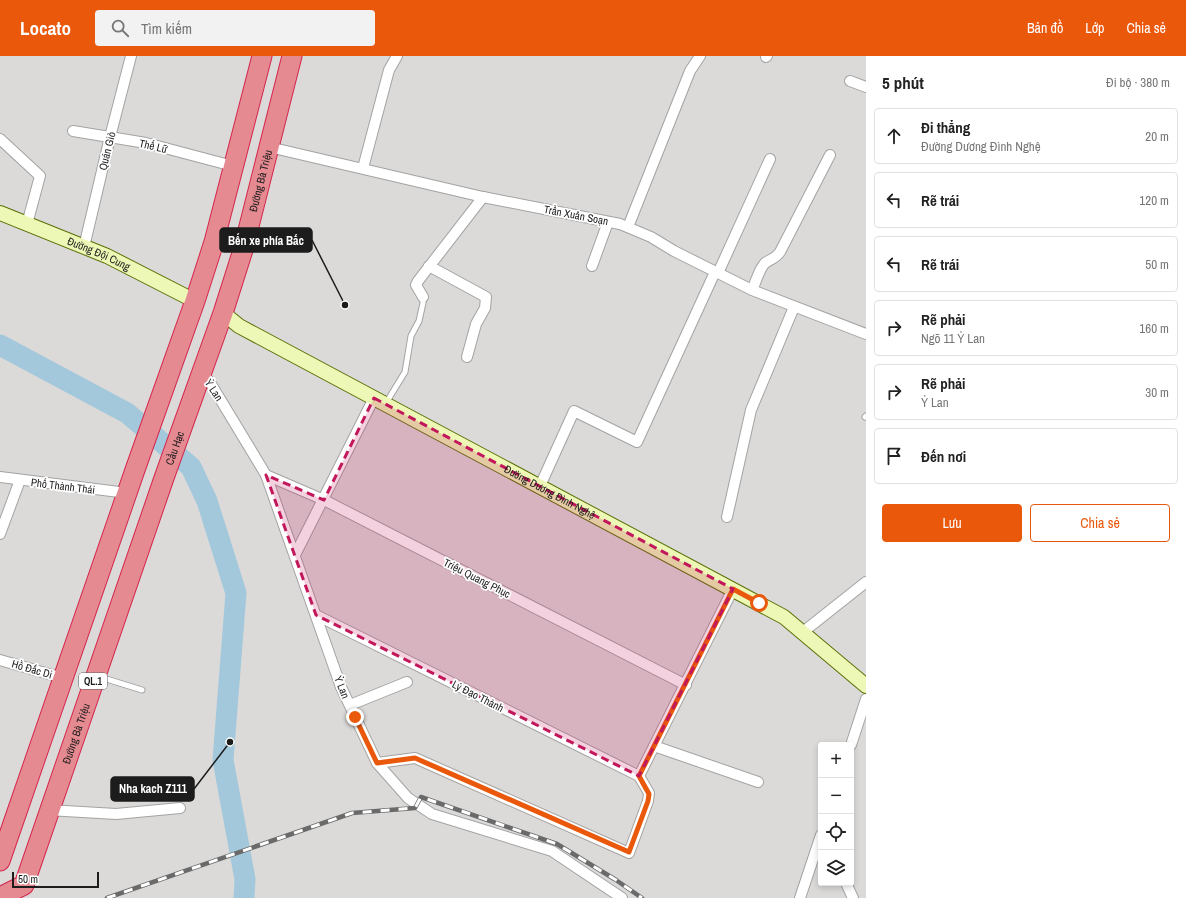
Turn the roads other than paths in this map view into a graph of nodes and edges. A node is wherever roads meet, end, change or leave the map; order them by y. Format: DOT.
graph roads {
  1 [pos="132,56"];
  2 [pos="262,56"];
  3 [pos="292,56"];
  4 [pos="397,56"];
  5 [pos="700,56"];
  6 [pos="850,81"];
  7 [pos="866,87"];
  8 [pos="73,131"];
  9 [pos="110,137"];
  10 [pos="0,139"];
  11 [pos="269,147"];
  12 [pos="830,155"];
  13 [pos="770,159"];
  14 [pos="233,166"];
  15 [pos="363,168"];
  16 [pos="483,197"];
  17 [pos="0,213"];
  18 [pos="608,222"];
  19 [pos="27,224"];
  20 [pos="628,227"];
  21 [pos="84,247"];
  22 [pos="429,266"];
  23 [pos="592,266"];
  24 [pos="717,272"];
  25 [pos="752,290"];
  26 [pos="423,297"];
  27 [pos="196,301"];
  28 [pos="794,307"];
  29 [pos="223,313"];
  30 [pos="866,334"];
  31 [pos="467,357"];
  32 [pos="202,372"];
  33 [pos="380,401"];
  34 [pos="186,418"];
  35 [pos="266,475"];
  36 [pos="0,477"];
  37 [pos="164,478"];
  38 [pos="20,480"];
  39 [pos="540,486"];
  40 [pos="127,493"];
  41 [pos="324,500"];
  42 [pos="727,517"];
  43 [pos="0,534"];
  44 [pos="295,556"];
  45 [pos="866,582"];
  46 [pos="733,589"];
  47 [pos="316,615"];
  48 [pos="803,632"];
  49 [pos="0,660"];
  50 [pos="95,675"];
  51 [pos="63,678"];
  52 [pos="408,682"];
  53 [pos="686,685"];
  54 [pos="866,686"];
  55 [pos="142,690"];
  56 [pos="866,699"];
  57 [pos="350,706"];
  58 [pos="852,742"];
  59 [pos="654,746"];
  60 [pos="377,763"];
  61 [pos="639,776"];
  62 [pos="758,782"];
  63 [pos="180,808"];
  64 [pos="48,810"];
  65 [pos="36,846"];
  66 [pos="818,850"];
  67 [pos="0,863"];
  68 [pos="816,865"];
  69 [pos="847,886"];
  70 [pos="22,891"];
  71 [pos="0,897"];
  72 [pos="622,898"];
  73 [pos="800,898"];
  74 [pos="853,898"];
  1 -- 9 [label="street, Quán Giò"];
  2 -- 14 [label="highway, QL.1"];
  3 -- 11 [label="highway, Đường Bà Triệu / QL.1"];
  4 -- 15 [label="street"];
  5 -- 20 [label="street"];
  6 -- 7 [label="street"];
  8 -- 9 [label="street, Thế Lữ"];
  9 -- 14 [label="street, Thế Lữ"];
  9 -- 21 [label="street, Quán Giò"];
  10 -- 19 [label="street"];
  11 -- 15 [label="street, Trần Xuân Soạn"];
  11 -- 29 [label="highway, Đường Bà Triệu / QL.1"];
  12 -- 25 [label="street"];
  13 -- 24 [label="street"];
  14 -- 27 [label="highway, QL.1"];
  15 -- 16 [label="street, Trần Xuân Soạn"];
  16 -- 18 [label="street, Trần Xuân Soạn"];
  16 -- 22 [label="street"];
  17 -- 19 [label="main road, Đường Đội Cung"];
  18 -- 20 [label="street, Trần Xuân Soạn"];
  18 -- 23 [label="street"];
  19 -- 21 [label="main road, Đường Đội Cung"];
  20 -- 24 [label="street, Trần Xuân Soạn"];
  21 -- 27 [label="main road, Đường Đội Cung"];
  22 -- 26 [label="street"];
  22 -- 31 [label="street"];
  24 -- 25 [label="street, Trần Xuân Soạn"];
  24 -- 39 [label="street"];
  25 -- 28 [label="street, Trần Xuân Soạn"];
  26 -- 33 [label="lane"];
  27 -- 29 [label="highway"];
  27 -- 40 [label="highway, QL.1"];
  28 -- 30 [label="street, Trần Xuân Soạn"];
  28 -- 42 [label="street"];
  29 -- 32 [label="highway, Đường Bà Triệu / QL.1"];
  29 -- 33 [label="main road, Đường Dương Đình Nghệ"];
  32 -- 34 [label="highway, Đường Bà Triệu / QL.1"];
  32 -- 35 [label="street, Ỷ Lan"];
  33 -- 39 [label="main road, Đường Dương Đình Nghệ"];
  33 -- 41 [label="street"];
  34 -- 37 [label="highway, Cầu Hạc / QL.1"];
  35 -- 41 [label="street, Triệu Quang Phục"];
  35 -- 44 [label="street, Ỷ Lan"];
  36 -- 38 [label="street, Phố Thành Thái"];
  37 -- 50 [label="highway, Đường Bà Triệu / QL.1"];
  38 -- 40 [label="street, Phố Thành Thái"];
  38 -- 43 [label="street"];
  39 -- 46 [label="main road, Đường Dương Đình Nghệ"];
  40 -- 51 [label="highway, QL.1"];
  41 -- 44 [label="street"];
  41 -- 53 [label="street, Triệu Quang Phục"];
  44 -- 47 [label="street, Ỷ Lan"];
  45 -- 48 [label="street"];
  46 -- 48 [label="main road, Đường Dương Đình Nghệ"];
  46 -- 53 [label="street"];
  47 -- 57 [label="street, Ỷ Lan"];
  47 -- 61 [label="street, Lý Đạo Thành"];
  48 -- 54 [label="main road, Đường Dương Đình Nghệ"];
  49 -- 51 [label="street, Hồ Đắc Di"];
  50 -- 55 [label="lane"];
  50 -- 64 [label="highway, Đường Bà Triệu / QL.1"];
  51 -- 67 [label="highway, QL.1"];
  52 -- 57 [label="street"];
  53 -- 59 [label="street"];
  56 -- 58 [label="street"];
  57 -- 60 [label="street, Ỷ Lan"];
  59 -- 61 [label="street"];
  59 -- 62 [label="street"];
  60 -- 61 [label="street"];
  60 -- 72 [label="street, Ỷ Lan"];
  63 -- 64 [label="street"];
  64 -- 65 [label="highway, Đường Bà Triệu / QL.1"];
  65 -- 67 [label="highway, QL.1"];
  65 -- 70 [label="highway, Đường Bà Triệu / QL.1"];
  66 -- 68 [label="street"];
  68 -- 73 [label="street"];
  69 -- 74 [label="street"];
  70 -- 71 [label="highway, QL.1"];
}
